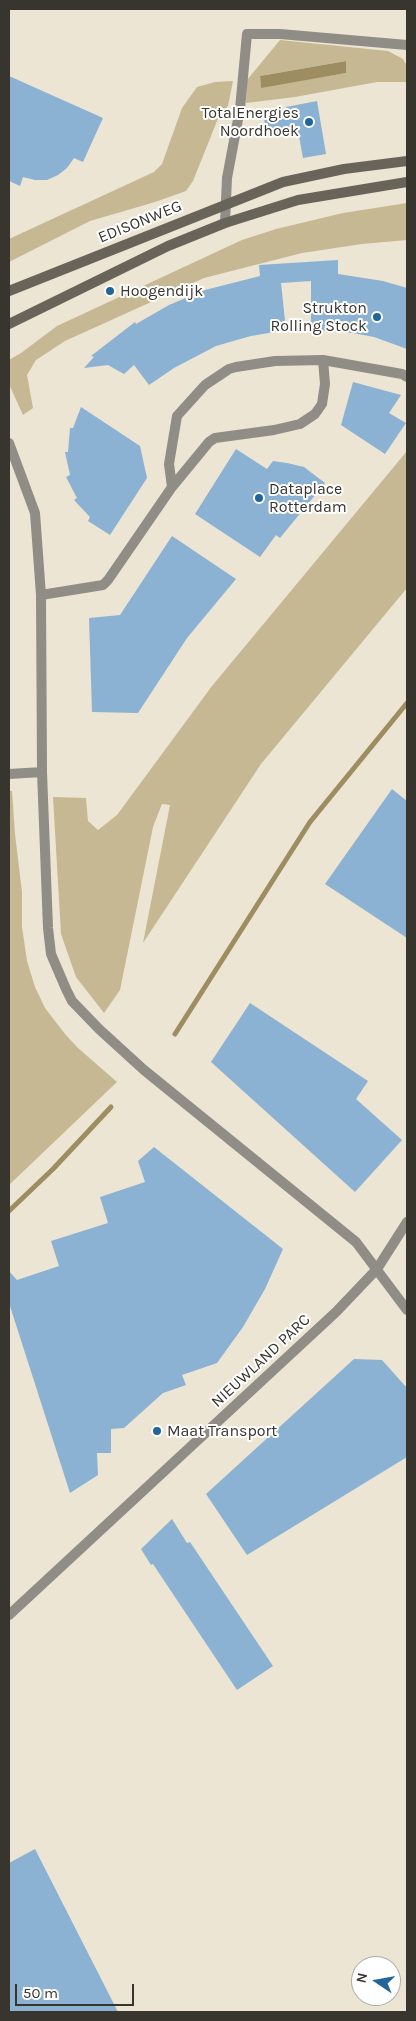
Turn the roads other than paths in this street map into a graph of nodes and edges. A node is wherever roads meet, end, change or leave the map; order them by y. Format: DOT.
graph roads {
  1 [pos="407,45"];
  2 [pos="407,161"];
  3 [pos="407,182"];
  4 [pos="225,205"];
  5 [pos="225,223"];
  6 [pos="9,291"];
  7 [pos="9,324"];
  8 [pos="323,360"];
  9 [pos="407,377"];
  10 [pos="9,443"];
  11 [pos="172,487"];
  12 [pos="41,595"];
  13 [pos="42,772"];
  14 [pos="9,774"];
  15 [pos="407,1222"];
  16 [pos="377,1269"];
  17 [pos="407,1310"];
  18 [pos="9,1615"];
  1 -- 4 [label="street"];
  2 -- 4 [label="main road, EDISONWEG"];
  3 -- 5 [label="main road, EDISONWEG"];
  4 -- 5 [label="street"];
  4 -- 6 [label="main road, EDISONWEG"];
  5 -- 7 [label="main road, EDISONWEG"];
  8 -- 9 [label="street"];
  8 -- 11 [label="street"];
  8 -- 11 [label="street"];
  10 -- 12 [label="street"];
  11 -- 12 [label="street"];
  12 -- 13 [label="street"];
  13 -- 14 [label="street"];
  13 -- 16 [label="street"];
  15 -- 16 [label="street, NIEUWLAND PARC"];
  16 -- 17 [label="street"];
  16 -- 18 [label="street, NIEUWLAND PARC"];
}
